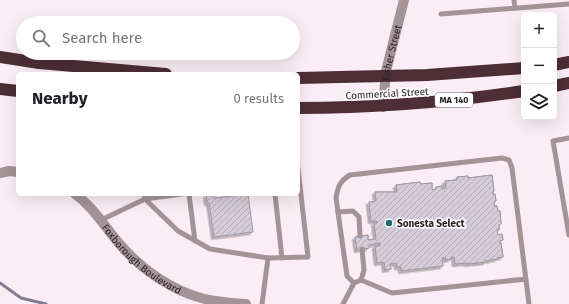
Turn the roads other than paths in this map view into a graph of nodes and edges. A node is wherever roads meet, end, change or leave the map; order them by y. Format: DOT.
graph roads {
  1 [pos="404,0"];
  2 [pos="514,0"];
  3 [pos="566,2"];
  4 [pos="515,8"];
  5 [pos="441,14"];
  6 [pos="0,57"];
  7 [pos="16,60"];
  8 [pos="17,60"];
  9 [pos="569,62"];
  10 [pos="557,64"];
  11 [pos="521,68"];
  12 [pos="141,72"];
  13 [pos="385,76"];
  14 [pos="300,78"];
  15 [pos="569,83"];
  16 [pos="557,85"];
  17 [pos="0,89"];
  18 [pos="16,91"];
  19 [pos="521,91"];
  20 [pos="383,107"];
  21 [pos="300,108"];
  22 [pos="569,138"];
  23 [pos="16,172"];
  24 [pos="0,173"];
  25 [pos="300,186"];
  26 [pos="77,196"];
  27 [pos="145,196"];
  28 [pos="189,196"];
  29 [pos="275,196"];
  30 [pos="338,212"];
  31 [pos="101,220"];
  32 [pos="569,235"];
  33 [pos="360,236"];
  34 [pos="195,241"];
  35 [pos="362,249"];
  36 [pos="268,258"];
  37 [pos="282,258"];
  38 [pos="526,278"];
  39 [pos="361,280"];
  40 [pos="354,283"];
  41 [pos="246,304"];
  42 [pos="262,304"];
  43 [pos="343,304"];
  44 [pos="529,304"];
  1 -- 13 [label="street, Fisher Street"];
  2 -- 4 [label="lane"];
  3 -- 4 [label="lane"];
  4 -- 5 [label="lane"];
  6 -- 7 [label="highway"];
  8 -- 12 [label="highway"];
  9 -- 10 [label="highway"];
  11 -- 13 [label="highway, Commercial Street"];
  13 -- 14 [label="highway, Commercial Street"];
  13 -- 20 [label="street, Fisher Street"];
  15 -- 16 [label="highway"];
  17 -- 18 [label="highway"];
  19 -- 20 [label="highway, Commercial Street / MA 140"];
  20 -- 21 [label="highway, Commercial Street / MA 140"];
  22 -- 32 [label="lane"];
  23 -- 24 [label="street"];
  25 -- 37 [label="lane"];
  26 -- 31 [label="street, Foxborough Boulevard"];
  27 -- 31 [label="lane"];
  27 -- 34 [label="lane"];
  28 -- 34 [label="lane"];
  29 -- 37 [label="lane"];
  30 -- 33 [label="lane"];
  30 -- 38 [label="lane"];
  30 -- 40 [label="lane"];
  31 -- 41 [label="street, Foxborough Boulevard"];
  34 -- 36 [label="lane"];
  35 -- 39 [label="lane"];
  36 -- 37 [label="lane"];
  36 -- 42 [label="lane"];
  38 -- 39 [label="lane"];
  38 -- 44 [label="lane"];
  39 -- 40 [label="lane"];
  40 -- 43 [label="lane"];
}
